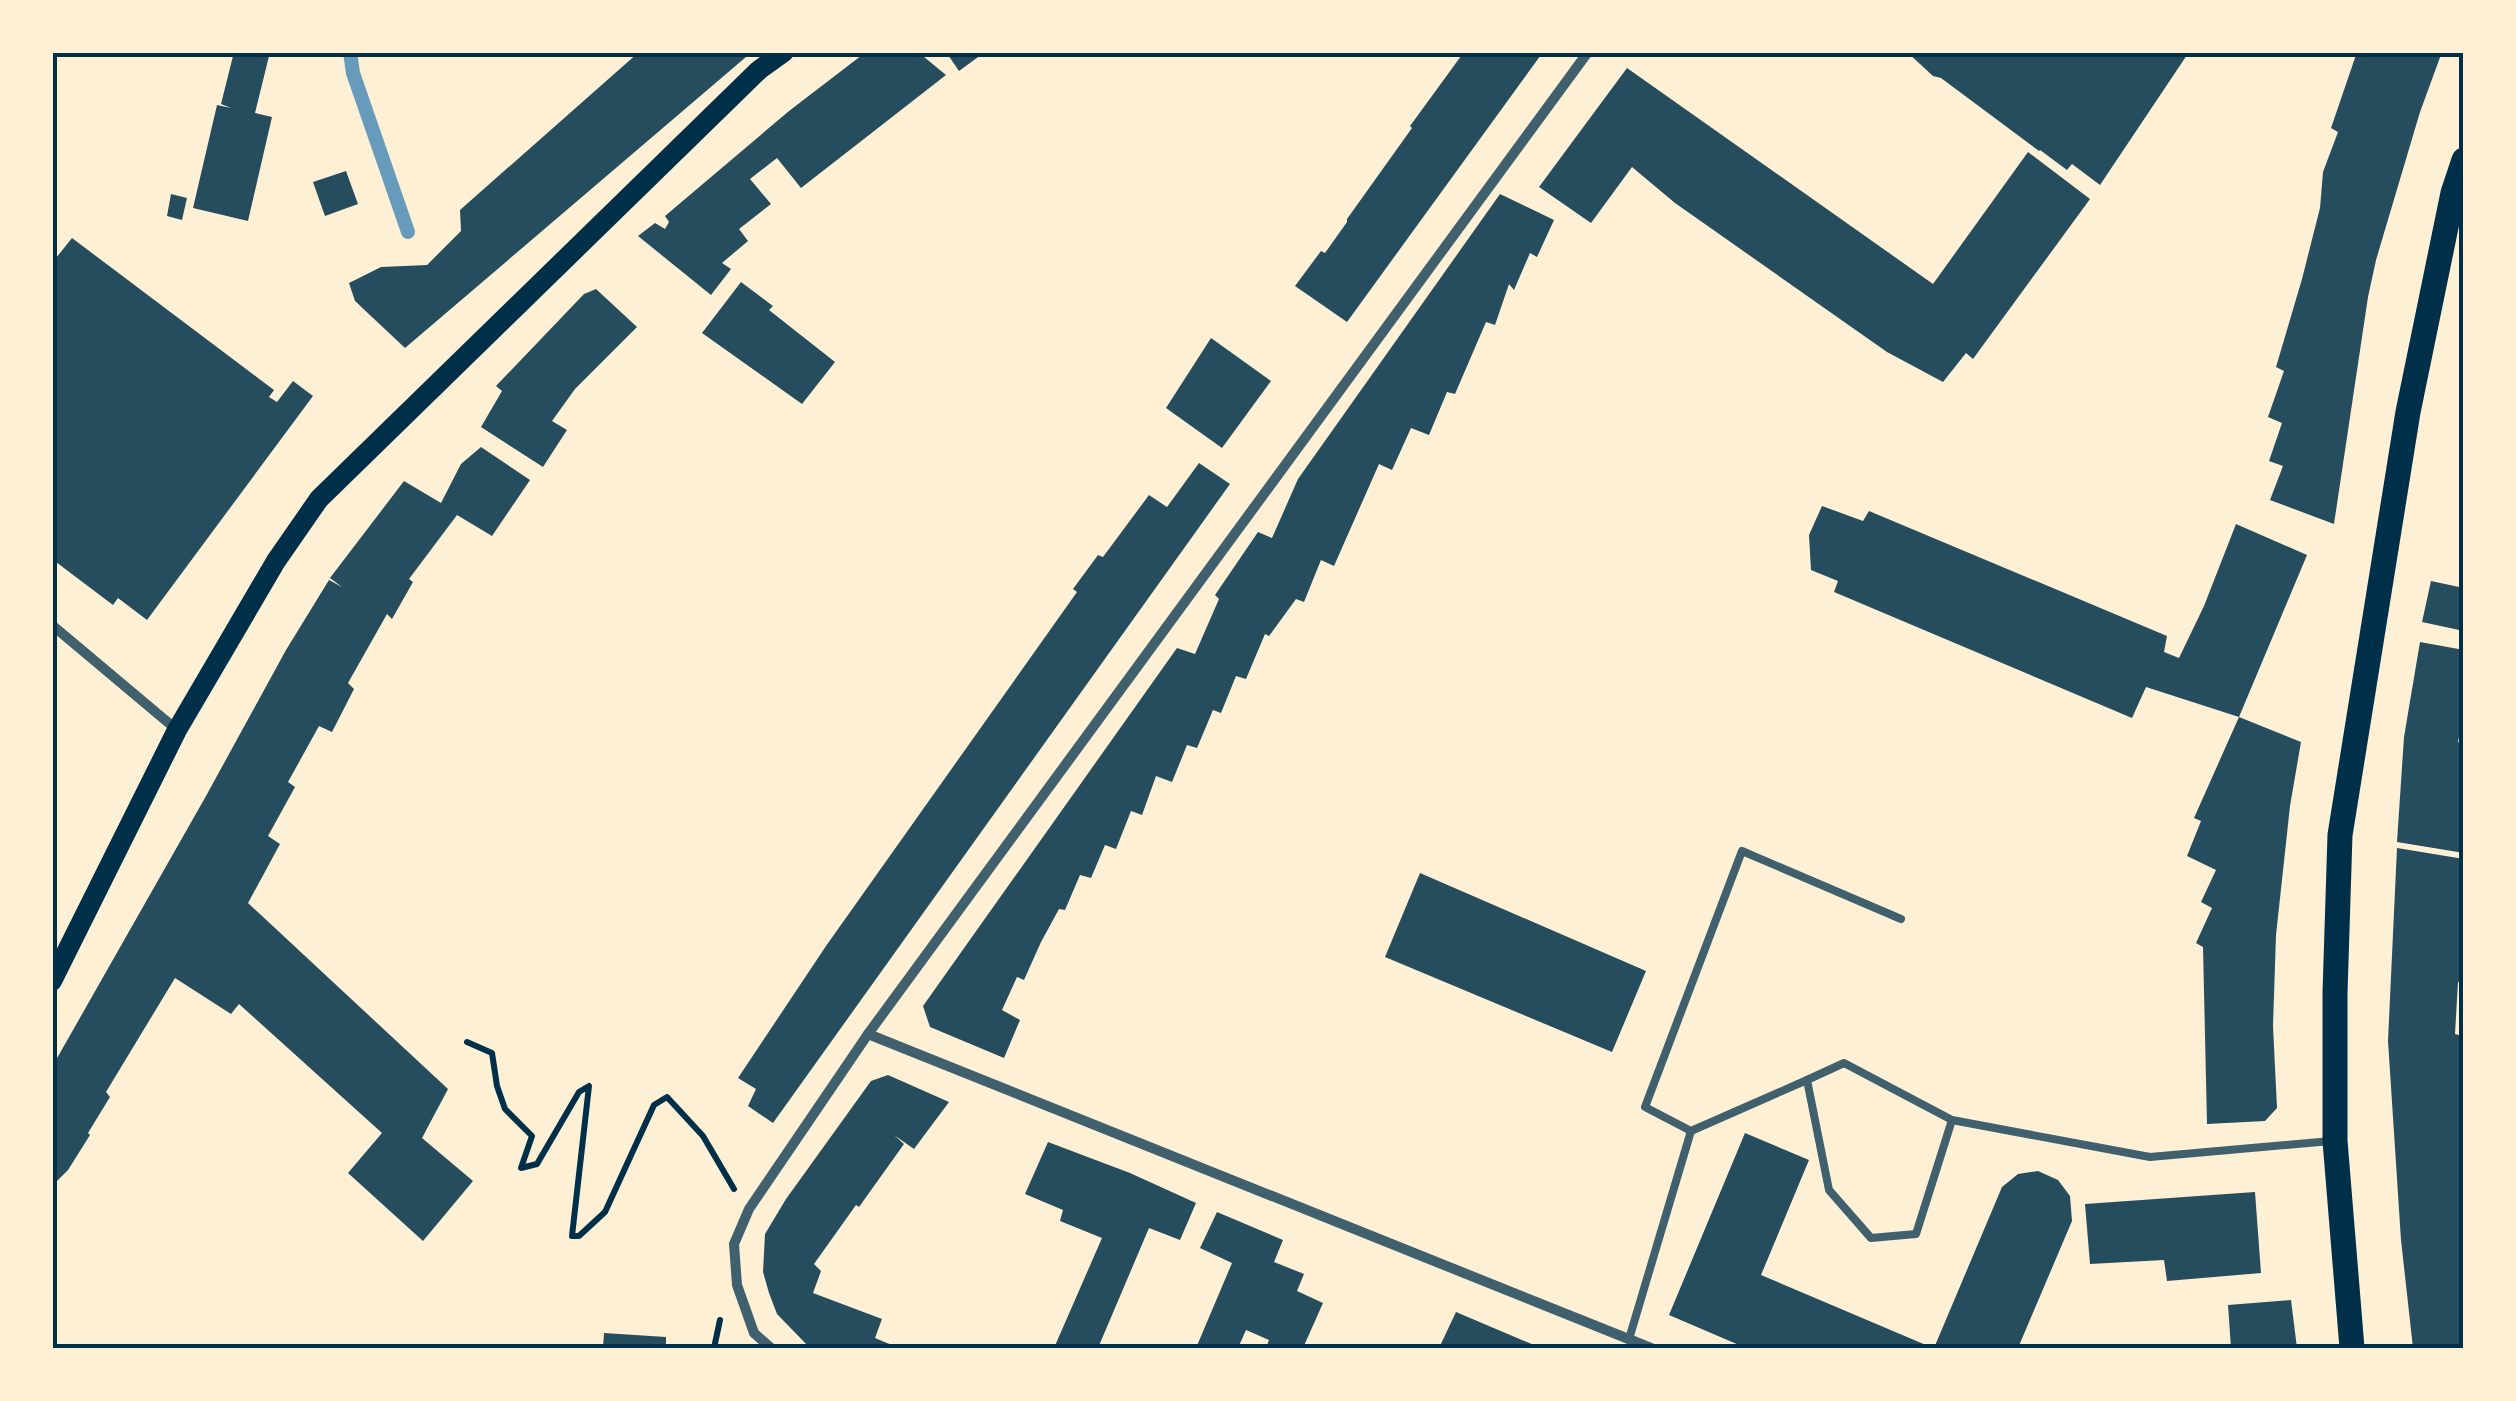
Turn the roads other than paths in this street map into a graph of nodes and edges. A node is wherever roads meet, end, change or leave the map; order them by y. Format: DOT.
graph roads {
  1 [pos="784,52"];
  2 [pos="1588,52"];
  3 [pos="2464,160"];
  4 [pos="52,624"];
  5 [pos="177,730"];
  6 [pos="1901,919"];
  7 [pos="52,981"];
  8 [pos="868,1034"];
  9 [pos="1807,1080"];
  10 [pos="1952,1120"];
  11 [pos="1691,1132"];
  12 [pos="2335,1140"];
  13 [pos="1629,1339"];
  14 [pos="772,1348"];
  15 [pos="1651,1348"];
  16 [pos="2352,1348"];
  1 -- 5 [label="main road"];
  2 -- 8 [label="street"];
  3 -- 12 [label="main road"];
  4 -- 5 [label="street"];
  5 -- 7 [label="main road"];
  6 -- 11 [label="lane"];
  8 -- 13 [label="street"];
  8 -- 14 [label="street"];
  9 -- 10 [label="lane"];
  9 -- 10 [label="lane"];
  9 -- 11 [label="lane"];
  10 -- 12 [label="lane"];
  11 -- 13 [label="lane"];
  12 -- 16 [label="main road"];
  13 -- 15 [label="street"];
}
